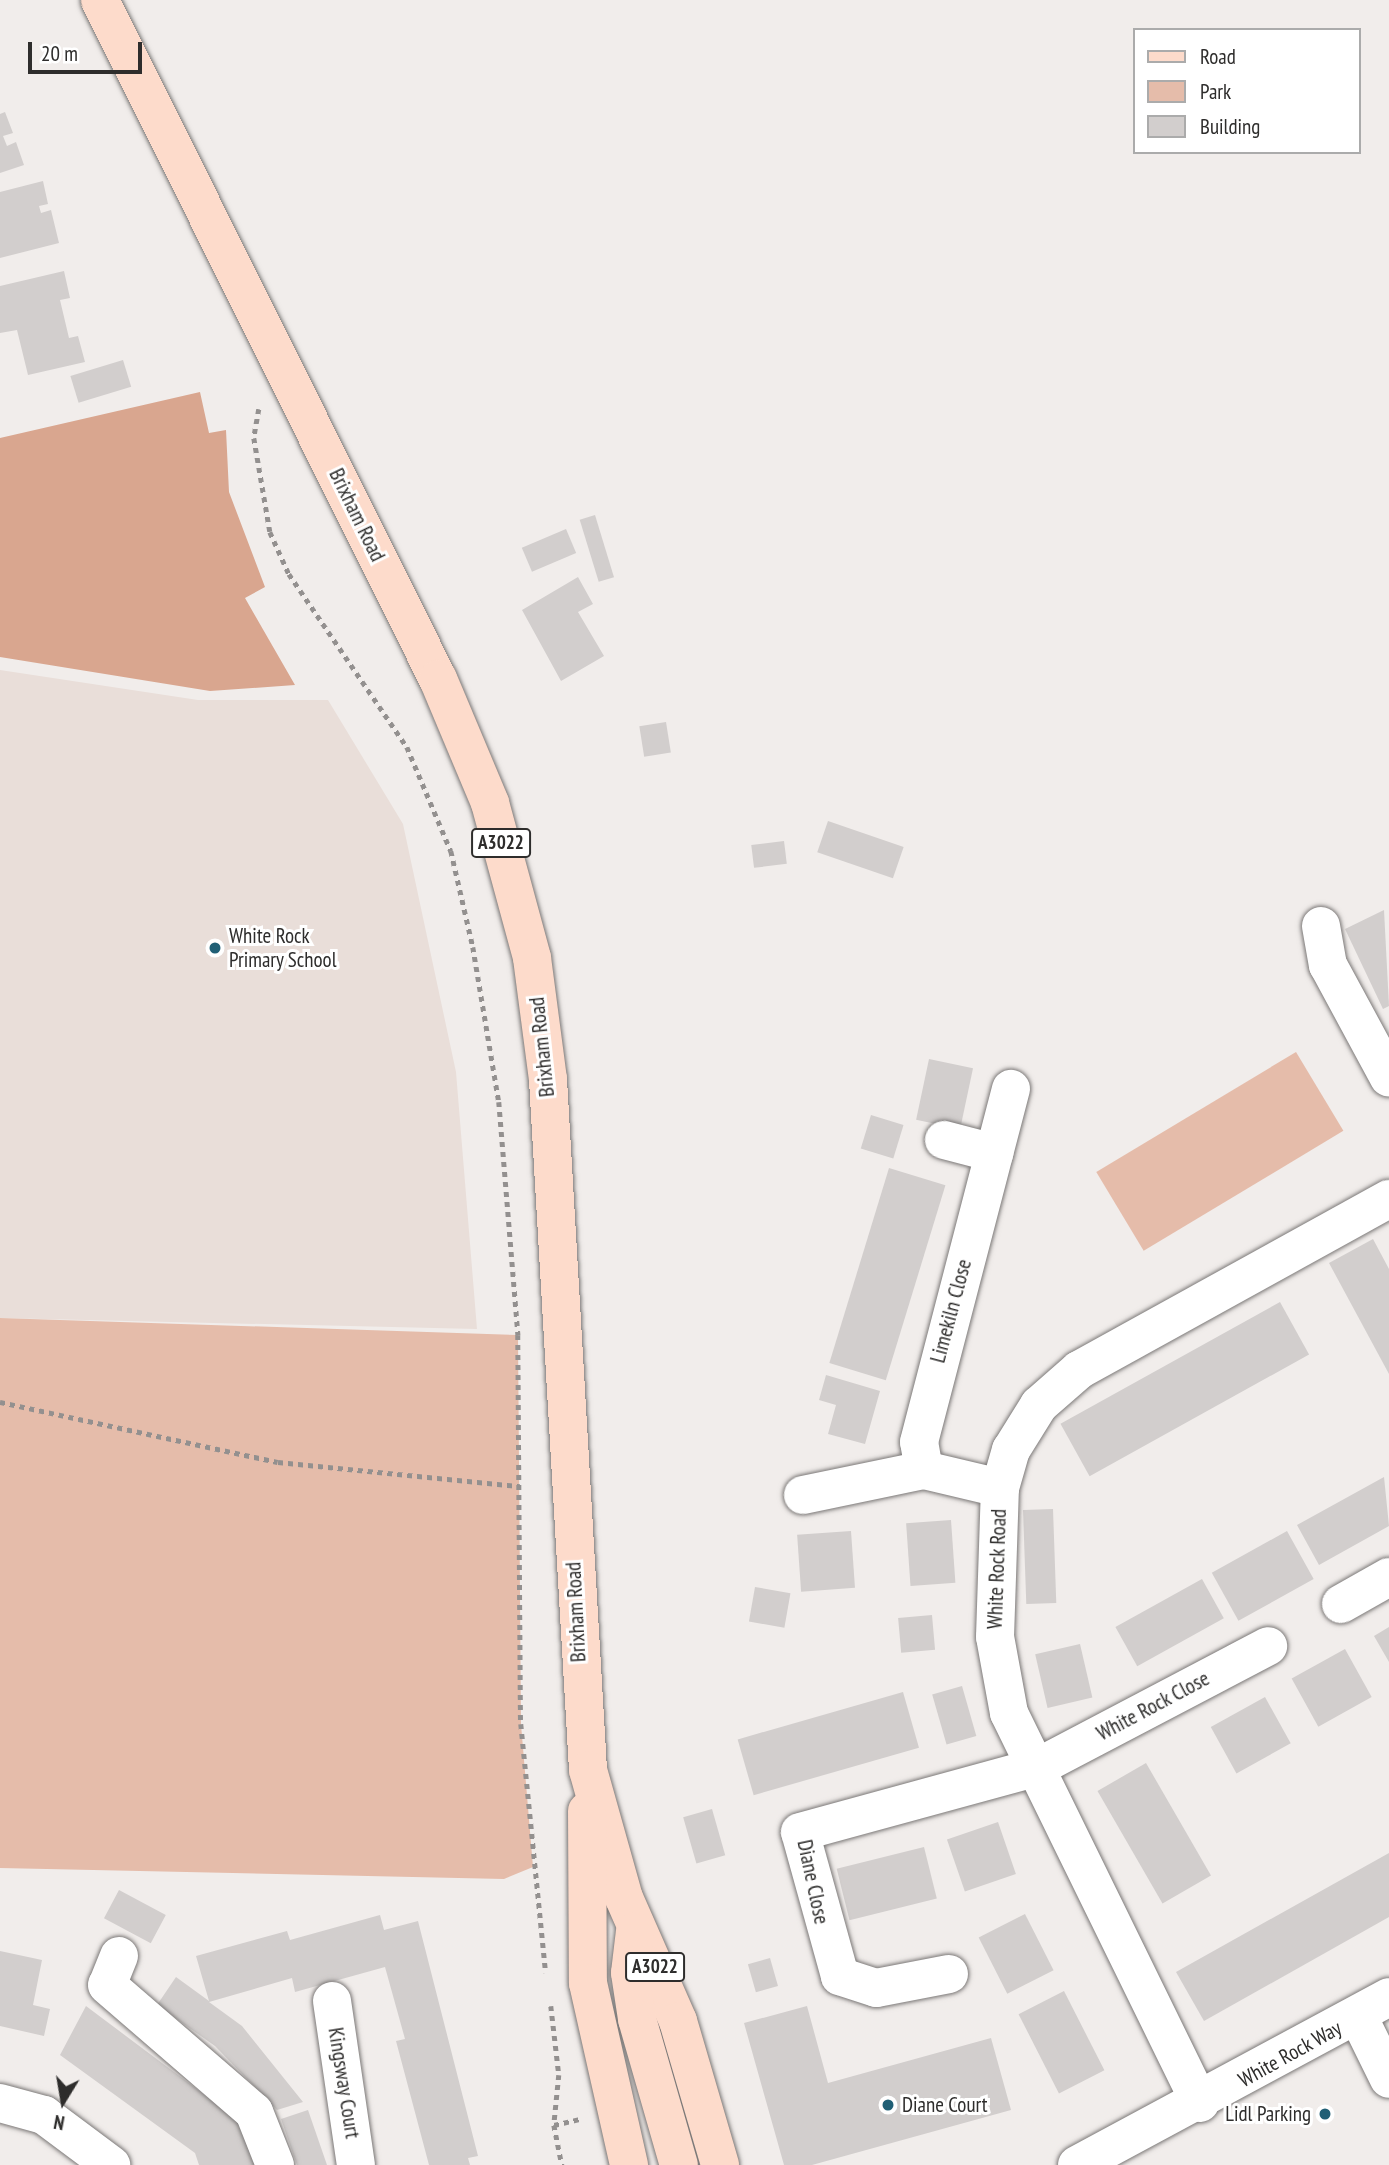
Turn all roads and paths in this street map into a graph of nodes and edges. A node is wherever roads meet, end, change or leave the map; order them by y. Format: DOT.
graph roads {
  1 [pos="100,0"];
  2 [pos="260,400"];
  3 [pos="1321,926"];
  4 [pos="1389,1078"];
  5 [pos="1012,1089"];
  6 [pos="944,1140"];
  7 [pos="994,1153"];
  8 [pos="1389,1199"];
  9 [pos="0,1402"];
  10 [pos="924,1470"];
  11 [pos="520,1486"];
  12 [pos="1000,1488"];
  13 [pos="803,1495"];
  14 [pos="1389,1577"];
  15 [pos="1341,1604"];
  16 [pos="1268,1646"];
  17 [pos="1038,1766"];
  18 [pos="588,1770"];
  19 [pos="635,1931"];
  20 [pos="119,1956"];
  21 [pos="949,1974"];
  22 [pos="547,1978"];
  23 [pos="549,1992"];
  24 [pos="332,2001"];
  25 [pos="1373,2007"];
  26 [pos="1389,2078"];
  27 [pos="0,2103"];
  28 [pos="1200,2103"];
  29 [pos="111,2165"];
  30 [pos="275,2165"];
  31 [pos="356,2165"];
  32 [pos="562,2165"];
  33 [pos="629,2165"];
  34 [pos="679,2165"];
  35 [pos="720,2165"];
  36 [pos="1077,2165"];
  1 -- 18 [label="main road, Brixham Road / A3022"];
  2 -- 11 [label="path"];
  3 -- 4 [label="street"];
  5 -- 7 [label="street, Limekiln Close"];
  6 -- 7 [label="street"];
  7 -- 10 [label="street, Limekiln Close"];
  8 -- 12 [label="street, White Rock Road"];
  9 -- 11 [label="path"];
  10 -- 12 [label="street"];
  10 -- 13 [label="street"];
  11 -- 22 [label="path"];
  12 -- 17 [label="street, White Rock Road"];
  14 -- 15 [label="street"];
  16 -- 17 [label="street, White Rock Close"];
  17 -- 21 [label="street, Diane Close"];
  17 -- 28 [label="street, White Rock Road"];
  18 -- 19 [label="main road, Brixham Road / A3022"];
  18 -- 33 [label="main road, A3022"];
  19 -- 34 [label="main road"];
  19 -- 35 [label="main road, Brixham Road / A3022"];
  20 -- 30 [label="street"];
  23 -- 32 [label="path"];
  24 -- 31 [label="street, Kingsway Court"];
  25 -- 26 [label="street"];
  25 -- 28 [label="street, White Rock Way"];
  27 -- 29 [label="street"];
  28 -- 36 [label="street, White Rock Way"];
}
